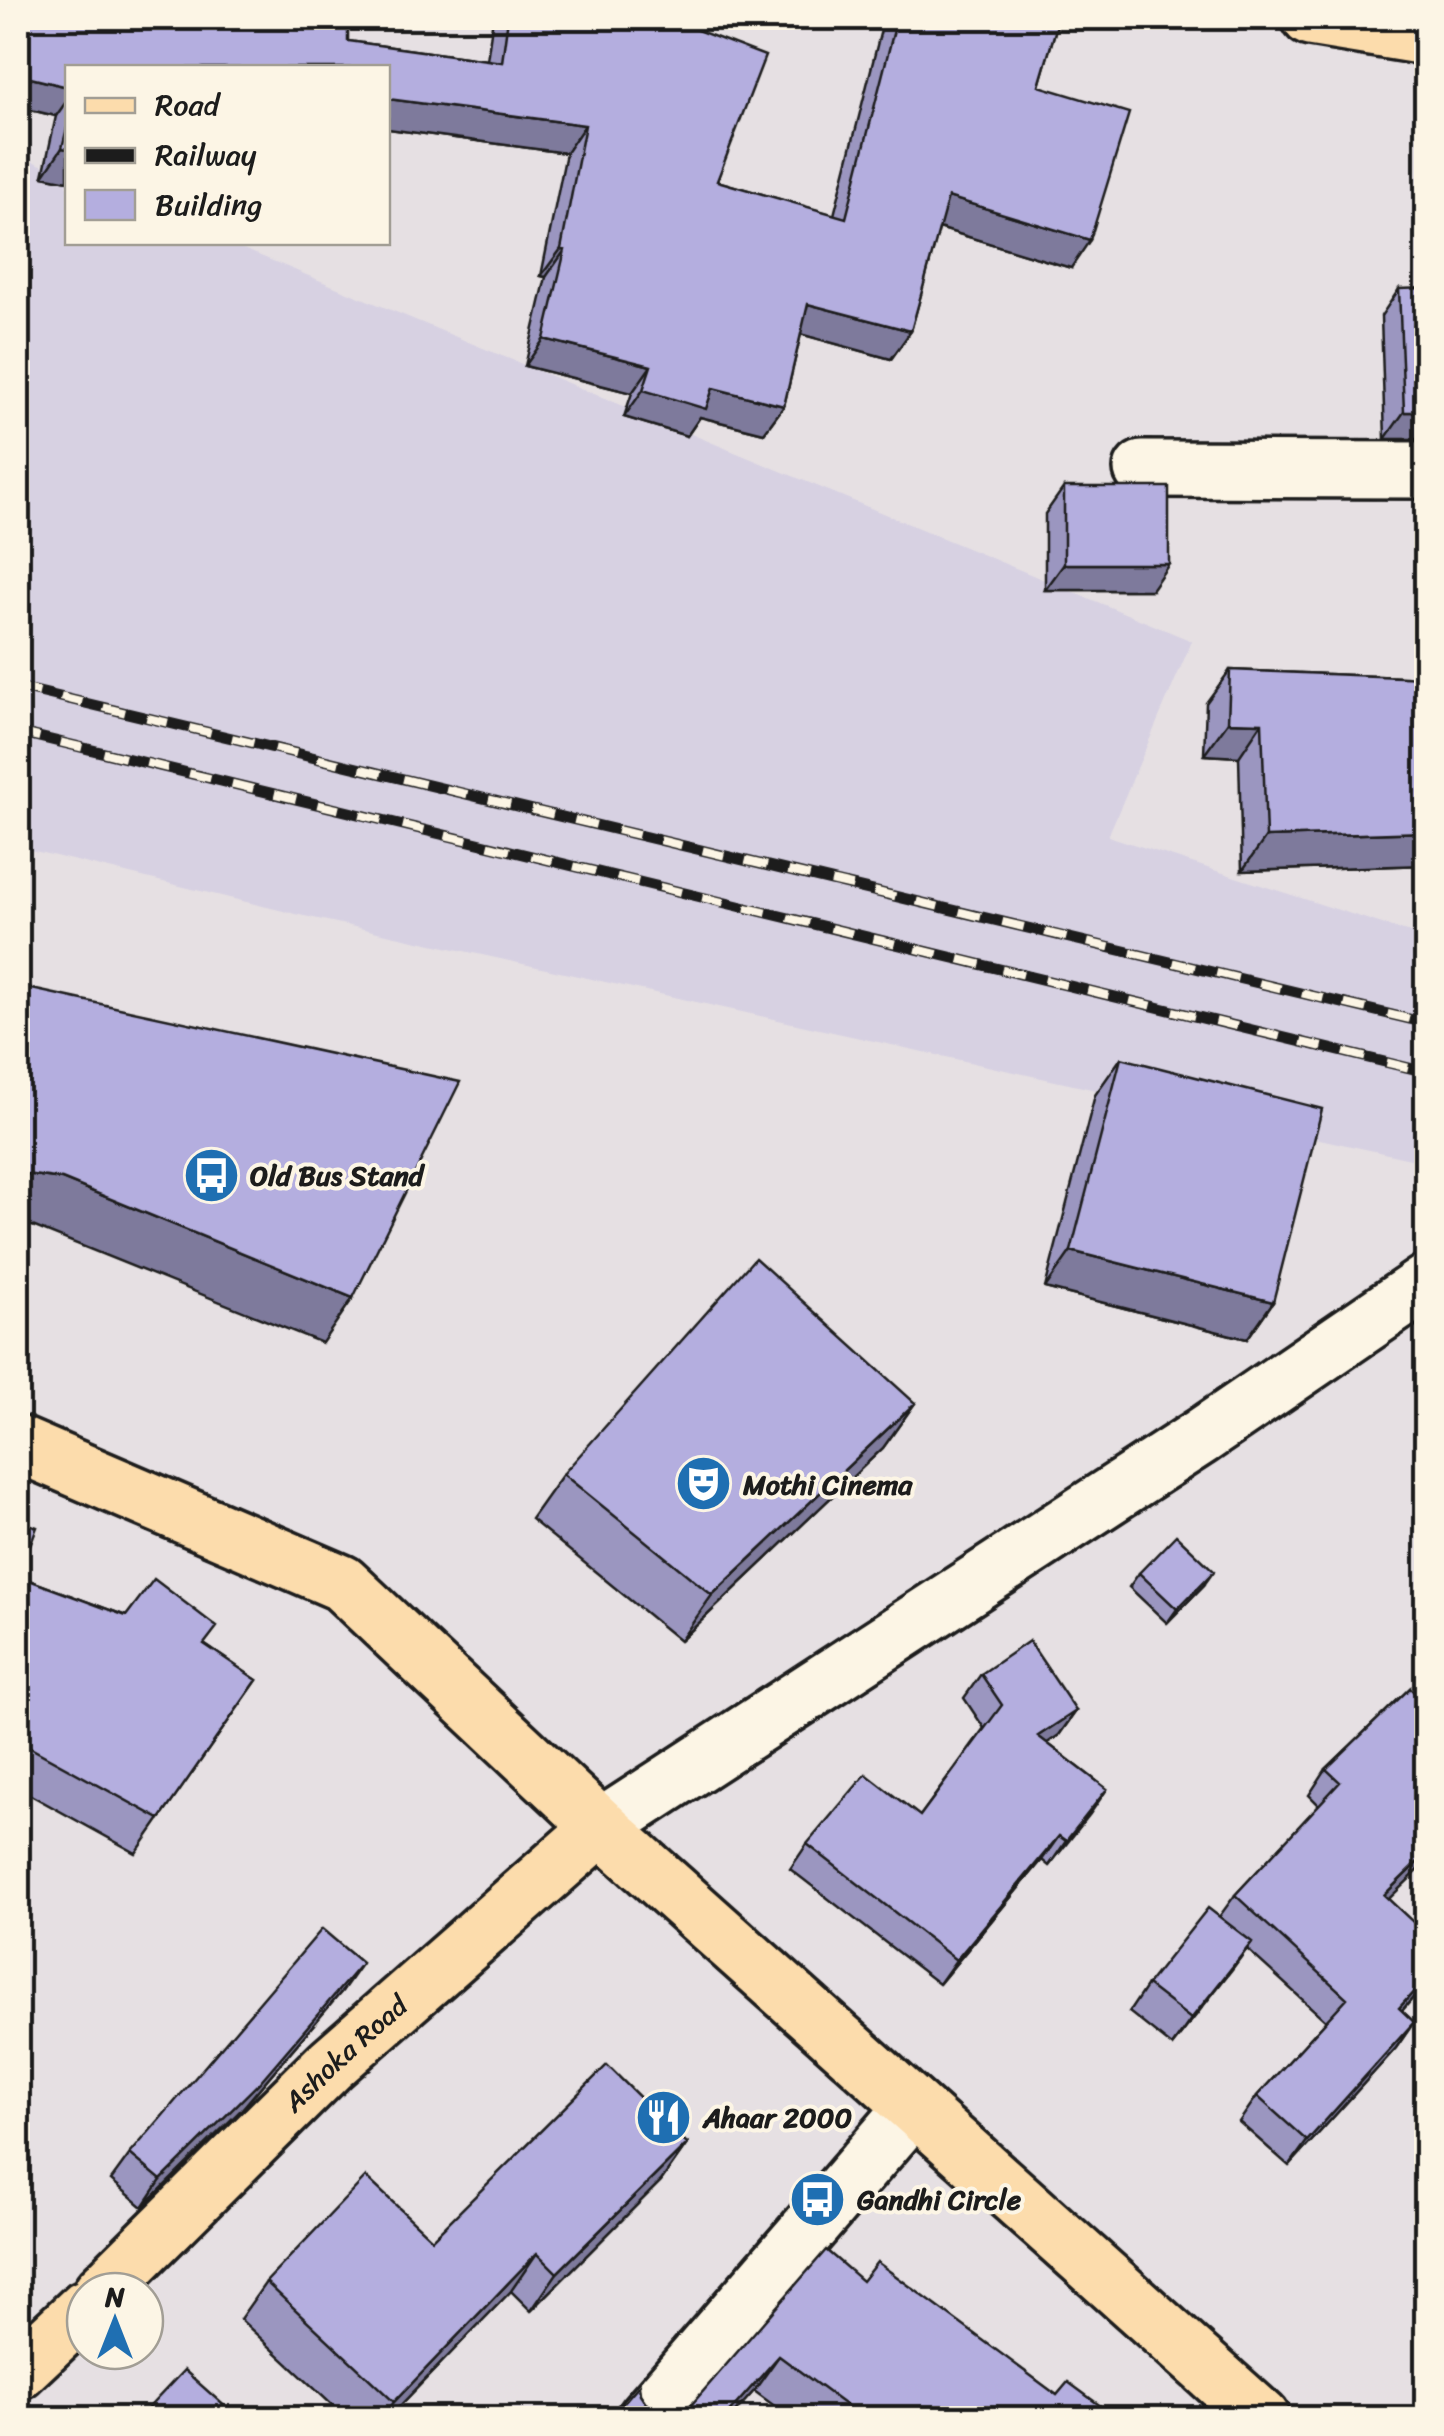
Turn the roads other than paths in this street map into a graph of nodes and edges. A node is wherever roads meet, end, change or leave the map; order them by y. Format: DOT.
graph roads {
  1 [pos="1310,18"];
  2 [pos="1426,37"];
  3 [pos="1142,469"];
  4 [pos="1426,470"];
  5 [pos="1426,1283"];
  6 [pos="18,1444"];
  7 [pos="601,1828"];
  8 [pos="914,2107"];
  9 [pos="122,2271"];
  10 [pos="65,2327"];
  11 [pos="18,2371"];
  12 [pos="645,2418"];
  13 [pos="1262,2418"];
  1 -- 2 [label="main road"];
  3 -- 4 [label="street"];
  5 -- 7 [label="street"];
  6 -- 7 [label="main road"];
  7 -- 8 [label="main road"];
  7 -- 9 [label="main road, Ashoka Road"];
  8 -- 12 [label="street"];
  8 -- 13 [label="main road"];
  10 -- 11 [label="main road"];
}
